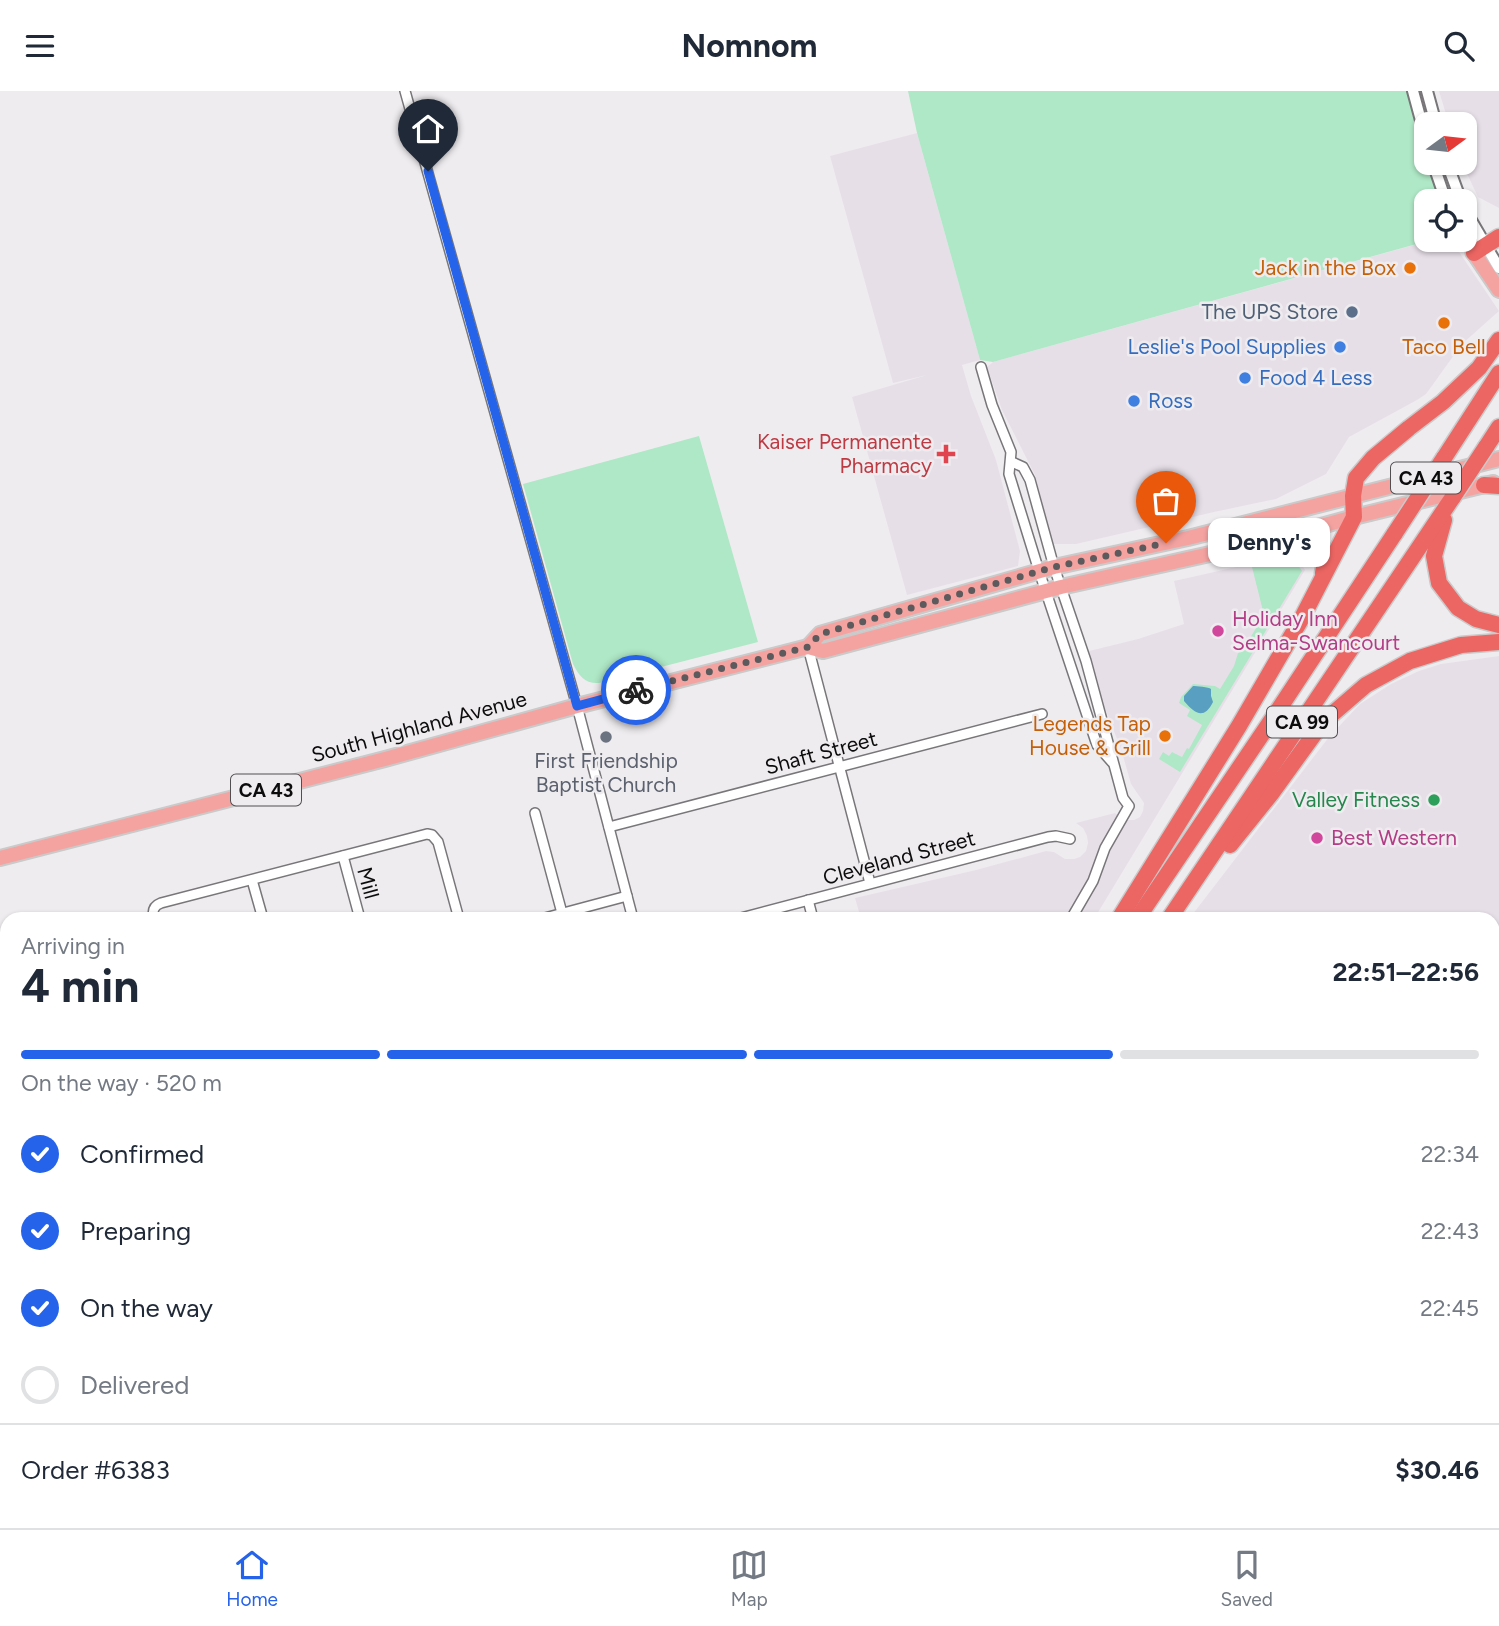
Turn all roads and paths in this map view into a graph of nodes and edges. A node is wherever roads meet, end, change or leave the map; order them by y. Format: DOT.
graph roads {
  1 [pos="405,91"];
  2 [pos="1413,91"];
  3 [pos="1427,91"];
  4 [pos="1419,112"];
  5 [pos="1433,112"];
  6 [pos="1477,231"];
  7 [pos="1486,246"];
  8 [pos="1499,268"];
  9 [pos="1499,290"];
  10 [pos="1499,340"];
  11 [pos="981,367"];
  12 [pos="1499,373"];
  13 [pos="1499,427"];
  14 [pos="1499,459"];
  15 [pos="1012,462"];
  16 [pos="1494,484"];
  17 [pos="1353,496"];
  18 [pos="1354,517"];
  19 [pos="1439,524"];
  20 [pos="1255,544"];
  21 [pos="1054,567"];
  22 [pos="1039,571"];
  23 [pos="1322,579"];
  24 [pos="1061,587"];
  25 [pos="1046,591"];
  26 [pos="1499,625"];
  27 [pos="1499,642"];
  28 [pos="808,647"];
  29 [pos="577,706"];
  30 [pos="1042,714"];
  31 [pos="1114,763"];
  32 [pos="839,767"];
  33 [pos="535,813"];
  34 [pos="608,827"];
  35 [pos="1070,839"];
  36 [pos="343,856"];
  37 [pos="0,858"];
  38 [pos="253,880"];
  39 [pos="870,883"];
  40 [pos="627,896"];
  41 [pos="808,900"];
  42 [pos="153,912"];
  43 [pos="261,912"];
  44 [pos="358,912"];
  45 [pos="457,912"];
  46 [pos="562,912"];
  47 [pos="566,912"];
  48 [pos="631,912"];
  49 [pos="763,912"];
  50 [pos="811,912"];
  51 [pos="1075,912"];
  52 [pos="1123,912"];
  53 [pos="1142,912"];
  54 [pos="1175,912"];
  55 [pos="1176,912"];
  1 -- 29 [label="street"];
  2 -- 4 [label="street"];
  3 -- 5 [label="street"];
  6 -- 7 [label="street"];
  7 -- 8 [label="street"];
  7 -- 9 [label="main road"];
  10 -- 17 [label="highway"];
  11 -- 15 [label="street"];
  12 -- 53 [label="highway, CA 99, bridge"];
  13 -- 19 [label="highway, bridge"];
  14 -- 17 [label="main road, CA 43"];
  15 -- 21 [label="street"];
  15 -- 22 [label="street"];
  16 -- 18 [label="main road, CA 43"];
  17 -- 18 [label="highway"];
  17 -- 21 [label="main road, South Highland Avenue / CA 43"];
  18 -- 20 [label="main road, CA 43"];
  18 -- 23 [label="highway"];
  19 -- 26 [label="highway"];
  19 -- 54 [label="highway, CA 99"];
  20 -- 23 [label="highway"];
  20 -- 24 [label="main road, South Highland Avenue / CA 43"];
  21 -- 22 [label="main road, South Highland Avenue / CA 43"];
  21 -- 24 [label="street"];
  22 -- 25 [label="street"];
  22 -- 28 [label="main road, South Highland Avenue / CA 43"];
  23 -- 52 [label="highway"];
  24 -- 25 [label="main road, South Highland Avenue / CA 43"];
  24 -- 31 [label="street"];
  25 -- 28 [label="main road, South Highland Avenue / CA 43"];
  25 -- 31 [label="street"];
  27 -- 55 [label="highway"];
  28 -- 29 [label="main road, South Highland Avenue / CA 43"];
  28 -- 32 [label="street"];
  29 -- 34 [label="street"];
  29 -- 37 [label="main road, South Highland Avenue / CA 43"];
  30 -- 32 [label="street, Shaft Street"];
  31 -- 51 [label="street"];
  32 -- 34 [label="street, Shaft Street"];
  32 -- 39 [label="street"];
  33 -- 46 [label="street"];
  34 -- 40 [label="street"];
  35 -- 39 [label="street, Cleveland Street"];
  36 -- 38 [label="street"];
  36 -- 44 [label="street, Mill"];
  36 -- 45 [label="street"];
  38 -- 42 [label="street"];
  38 -- 43 [label="street"];
  39 -- 41 [label="street, Cleveland Street"];
  40 -- 47 [label="street"];
  40 -- 48 [label="street"];
  41 -- 49 [label="street, Cleveland Street"];
  41 -- 50 [label="street"];
}
